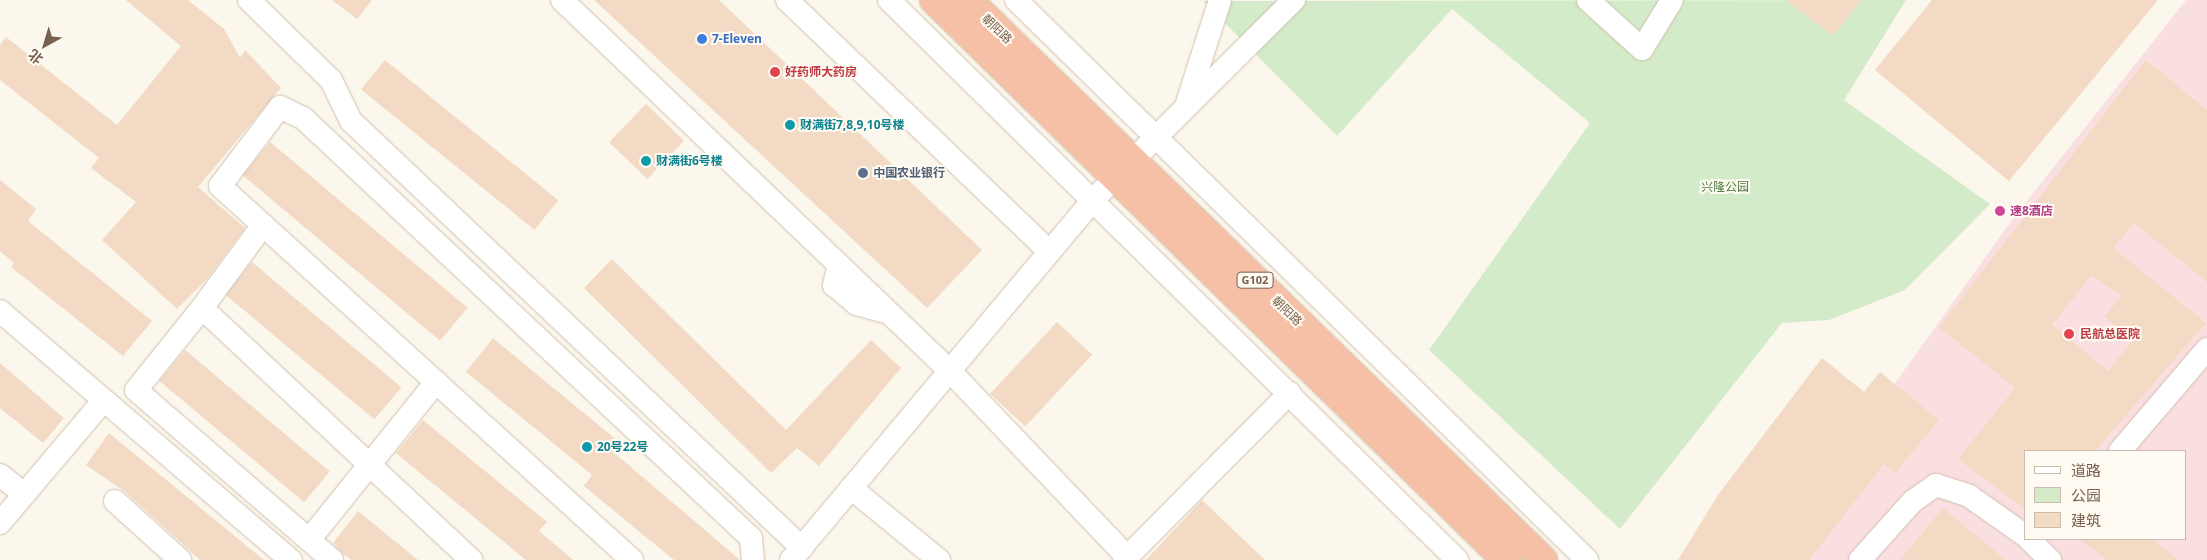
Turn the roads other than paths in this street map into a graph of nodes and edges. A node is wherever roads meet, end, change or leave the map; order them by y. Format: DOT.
graph roads {
  1 [pos="249,0"];
  2 [pos="562,0"];
  3 [pos="787,0"];
  4 [pos="889,0"];
  5 [pos="934,0"];
  6 [pos="968,0"];
  7 [pos="1016,0"];
  8 [pos="1220,0"];
  9 [pos="1294,0"];
  10 [pos="1588,0"];
  11 [pos="1672,0"];
  12 [pos="1187,103"];
  13 [pos="1156,136"];
  14 [pos="1124,169"];
  15 [pos="1095,198"];
  16 [pos="263,225"];
  17 [pos="1050,252"];
  18 [pos="202,308"];
  19 [pos="0,311"];
  20 [pos="2207,349"];
  21 [pos="950,371"];
  22 [pos="436,382"];
  23 [pos="1290,393"];
  24 [pos="104,400"];
  25 [pos="2121,450"];
  26 [pos="369,465"];
  27 [pos="0,475"];
  28 [pos="851,488"];
  29 [pos="24,494"];
  30 [pos="115,501"];
  31 [pos="0,523"];
  32 [pos="2024,534"];
  33 [pos="310,540"];
  34 [pos="796,554"];
  35 [pos="1126,558"];
  36 [pos="287,559"];
  37 [pos="180,560"];
  38 [pos="332,560"];
  39 [pos="471,560"];
  40 [pos="632,560"];
  41 [pos="754,560"];
  42 [pos="939,560"];
  43 [pos="1457,560"];
  44 [pos="1506,560"];
  45 [pos="1543,560"];
  46 [pos="1587,560"];
  47 [pos="1860,560"];
  1 -- 34 [label="street"];
  2 -- 21 [label="street"];
  3 -- 17 [label="street"];
  4 -- 15 [label="street"];
  5 -- 14 [label="highway, 朝阳路 / G102"];
  6 -- 14 [label="highway, 朝阳路 / G102"];
  7 -- 13 [label="street"];
  8 -- 12 [label="street"];
  9 -- 12 [label="street"];
  10 -- 11 [label="street"];
  12 -- 13 [label="street"];
  13 -- 14 [label="street"];
  13 -- 46 [label="street"];
  14 -- 15 [label="street"];
  14 -- 44 [label="highway, 朝阳路 / G102"];
  14 -- 45 [label="highway, 朝阳路 / G102"];
  15 -- 17 [label="street"];
  15 -- 23 [label="street"];
  16 -- 18 [label="street"];
  16 -- 22 [label="street"];
  16 -- 41 [label="street"];
  17 -- 21 [label="street"];
  18 -- 26 [label="street"];
  18 -- 33 [label="street"];
  19 -- 24 [label="street"];
  20 -- 25 [label="street"];
  21 -- 28 [label="street"];
  21 -- 35 [label="street"];
  22 -- 26 [label="street"];
  22 -- 40 [label="street"];
  23 -- 35 [label="street"];
  23 -- 43 [label="street"];
  24 -- 29 [label="street"];
  24 -- 36 [label="street"];
  26 -- 33 [label="street"];
  26 -- 39 [label="street"];
  27 -- 29 [label="street"];
  28 -- 34 [label="street"];
  28 -- 42 [label="street"];
  29 -- 31 [label="street"];
  30 -- 37 [label="street"];
  32 -- 47 [label="street"];
  33 -- 38 [label="street"];
}
